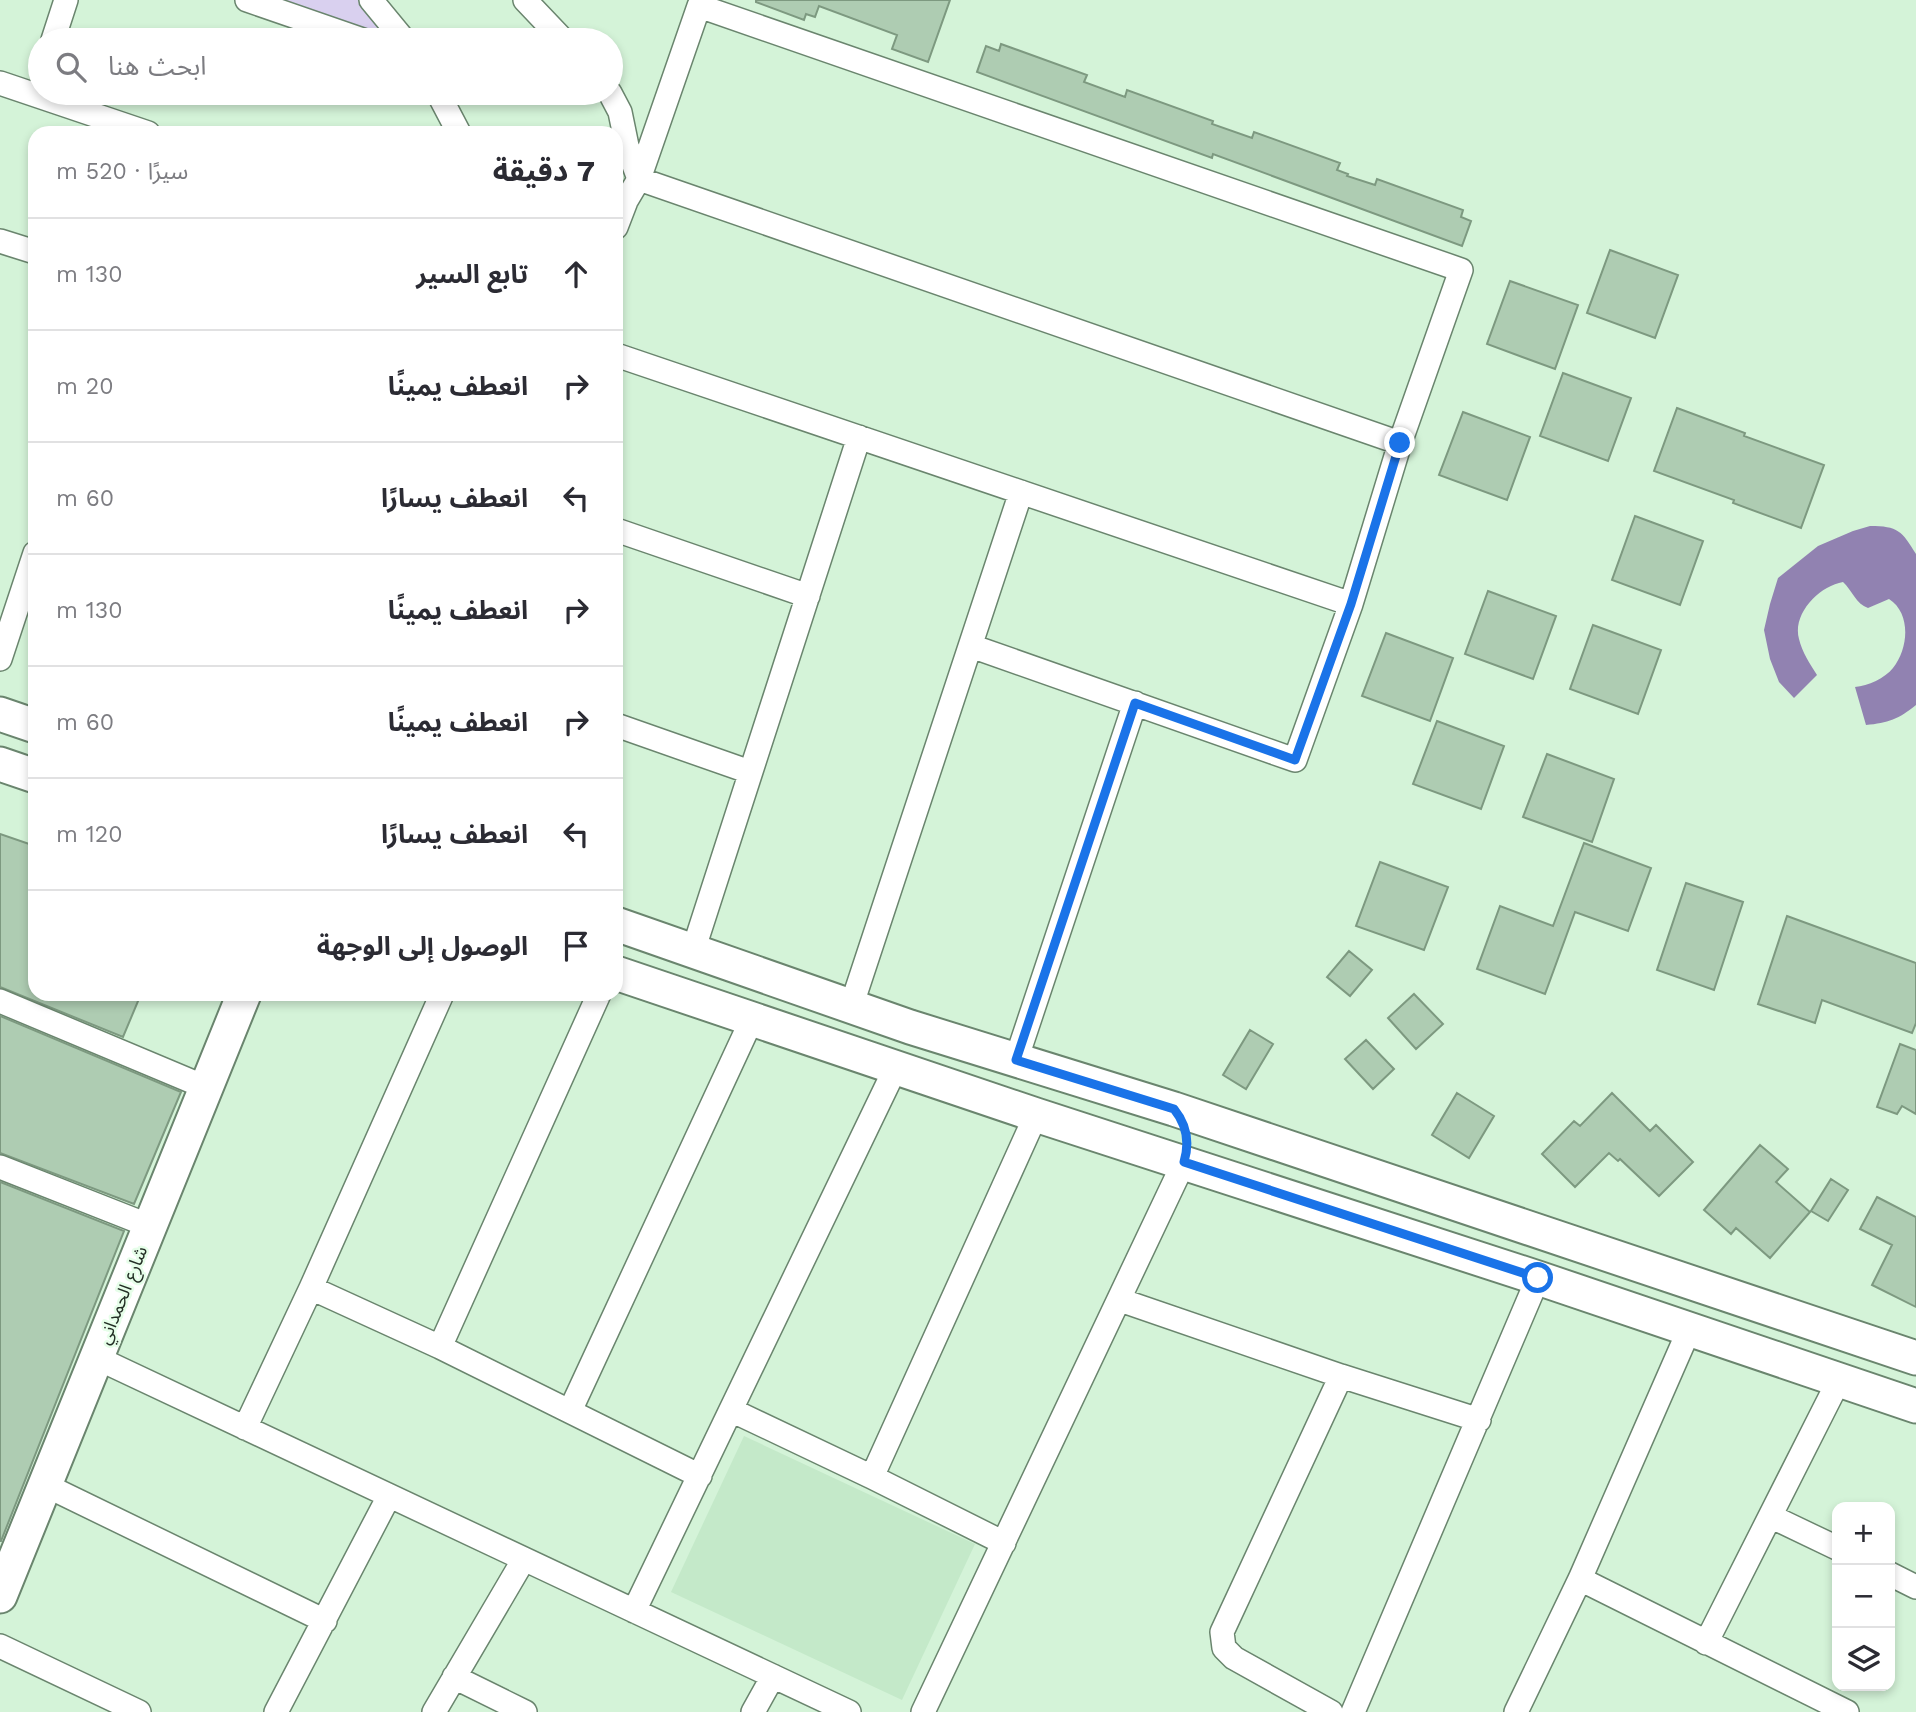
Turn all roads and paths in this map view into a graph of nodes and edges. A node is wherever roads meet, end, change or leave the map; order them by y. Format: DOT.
graph roads {
  1 [pos="66,0"];
  2 [pos="247,0"];
  3 [pos="371,0"];
  4 [pos="525,0"];
  5 [pos="57,28"];
  6 [pos="328,28"];
  7 [pos="394,28"];
  8 [pos="552,28"];
  9 [pos="0,83"];
  10 [pos="28,87"];
  11 [pos="78,105"];
  12 [pos="444,105"];
  13 [pos="616,105"];
  14 [pos="130,126"];
  15 [pos="455,126"];
  16 [pos="623,126"];
  17 [pos="623,127"];
  18 [pos="639,179"];
  19 [pos="623,209"];
  20 [pos="0,241"];
  21 [pos="28,250"];
  22 [pos="623,357"];
  23 [pos="859,437"];
  24 [pos="1400,443"];
  25 [pos="1021,492"];
  26 [pos="623,532"];
  27 [pos="28,574"];
  28 [pos="807,596"];
  29 [pos="1351,604"];
  30 [pos="971,646"];
  31 [pos="0,659"];
  32 [pos="1135,703"];
  33 [pos="0,714"];
  34 [pos="28,724"];
  35 [pos="623,727"];
  36 [pos="0,764"];
  37 [pos="751,772"];
  38 [pos="28,774"];
  39 [pos="623,926"];
  40 [pos="693,951"];
  41 [pos="623,975"];
  42 [pos="0,1001"];
  43 [pos="241,1001"];
  44 [pos="439,1001"];
  45 [pos="596,1001"];
  46 [pos="851,1007"];
  47 [pos="752,1018"];
  48 [pos="1016,1060"];
  49 [pos="896,1067"];
  50 [pos="205,1087"];
  51 [pos="1174,1109"];
  52 [pos="1036,1115"];
  53 [pos="1184,1162"];
  54 [pos="0,1167"];
  55 [pos="150,1226"];
  56 [pos="1538,1278"];
  57 [pos="311,1288"];
  58 [pos="1120,1300"];
  59 [pos="1689,1330"];
  60 [pos="440,1347"];
  61 [pos="97,1358"];
  62 [pos="1916,1359"];
  63 [pos="1341,1376"];
  64 [pos="1839,1380"];
  65 [pos="1916,1406"];
  66 [pos="732,1410"];
  67 [pos="570,1411"];
  68 [pos="1479,1420"];
  69 [pos="245,1428"];
  70 [pos="699,1476"];
  71 [pos="872,1477"];
  72 [pos="45,1485"];
  73 [pos="389,1496"];
  74 [pos="1772,1517"];
  75 [pos="1004,1543"];
  76 [pos="1832,1546"];
  77 [pos="524,1559"];
  78 [pos="1895,1576"];
  79 [pos="1580,1579"];
  80 [pos="1916,1587"];
  81 [pos="0,1596"];
  82 [pos="634,1611"];
  83 [pos="325,1621"];
  84 [pos="1706,1643"];
  85 [pos="0,1646"];
  86 [pos="773,1676"];
  87 [pos="454,1677"];
  88 [pos="139,1712"];
  89 [pos="276,1712"];
  90 [pos="434,1712"];
  91 [pos="525,1712"];
  92 [pos="753,1712"];
  93 [pos="849,1712"];
  94 [pos="923,1712"];
  95 [pos="1331,1712"];
  96 [pos="1353,1712"];
  97 [pos="1516,1712"];
  98 [pos="1847,1712"];
  1 -- 5 [label="street"];
  2 -- 6 [label="street"];
  3 -- 7 [label="street"];
  4 -- 8 [label="street"];
  9 -- 10 [label="street"];
  11 -- 14 [label="street"];
  12 -- 15 [label="street"];
  13 -- 16 [label="street"];
  17 -- 18 [label="street"];
  18 -- 19 [label="street"];
  18 -- 24 [label="street"];
  18 -- 24 [label="street"];
  20 -- 21 [label="street"];
  22 -- 23 [label="street"];
  23 -- 25 [label="street"];
  23 -- 28 [label="street"];
  24 -- 29 [label="street"];
  25 -- 29 [label="street"];
  25 -- 30 [label="street"];
  26 -- 28 [label="street"];
  27 -- 31 [label="street"];
  28 -- 37 [label="street"];
  29 -- 32 [label="street"];
  30 -- 32 [label="street"];
  30 -- 46 [label="street"];
  32 -- 48 [label="street"];
  33 -- 34 [label="street"];
  35 -- 37 [label="street"];
  36 -- 38 [label="street"];
  37 -- 40 [label="street"];
  39 -- 40 [label="street"];
  40 -- 46 [label="street"];
  41 -- 47 [label="street"];
  42 -- 50 [label="street"];
  43 -- 50 [label="street, شارع الحمداني"];
  44 -- 57 [label="street"];
  45 -- 60 [label="street"];
  46 -- 48 [label="street"];
  47 -- 49 [label="street"];
  47 -- 67 [label="street"];
  48 -- 51 [label="street"];
  49 -- 52 [label="street"];
  49 -- 66 [label="street"];
  50 -- 55 [label="street, شارع الحمداني"];
  51 -- 53 [label="street"];
  51 -- 62 [label="street"];
  52 -- 53 [label="street"];
  52 -- 71 [label="street"];
  53 -- 56 [label="street"];
  53 -- 58 [label="street"];
  54 -- 55 [label="street"];
  55 -- 61 [label="street, شارع الحمداني"];
  56 -- 59 [label="street"];
  56 -- 68 [label="street"];
  57 -- 60 [label="street"];
  57 -- 69 [label="street"];
  58 -- 63 [label="street"];
  58 -- 75 [label="street"];
  59 -- 64 [label="street"];
  59 -- 79 [label="street"];
  60 -- 67 [label="street"];
  61 -- 69 [label="street"];
  61 -- 72 [label="street, شارع الحمداني"];
  63 -- 68 [label="street"];
  63 -- 95 [label="street"];
  64 -- 65 [label="street"];
  64 -- 74 [label="street"];
  66 -- 70 [label="street"];
  66 -- 71 [label="street"];
  67 -- 70 [label="street"];
  68 -- 96 [label="street"];
  69 -- 73 [label="street"];
  70 -- 82 [label="street"];
  71 -- 75 [label="street"];
  72 -- 81 [label="street, شارع الحمداني"];
  72 -- 83 [label="street"];
  73 -- 77 [label="street"];
  73 -- 83 [label="street"];
  74 -- 76 [label="street"];
  74 -- 84 [label="street"];
  75 -- 94 [label="street"];
  77 -- 82 [label="street"];
  77 -- 87 [label="street"];
  78 -- 80 [label="street"];
  79 -- 84 [label="street"];
  79 -- 97 [label="street"];
  82 -- 86 [label="street"];
  83 -- 89 [label="street"];
  84 -- 98 [label="street"];
  85 -- 88 [label="street"];
  86 -- 92 [label="street"];
  86 -- 93 [label="street"];
  87 -- 90 [label="street"];
  87 -- 91 [label="street"];
}
